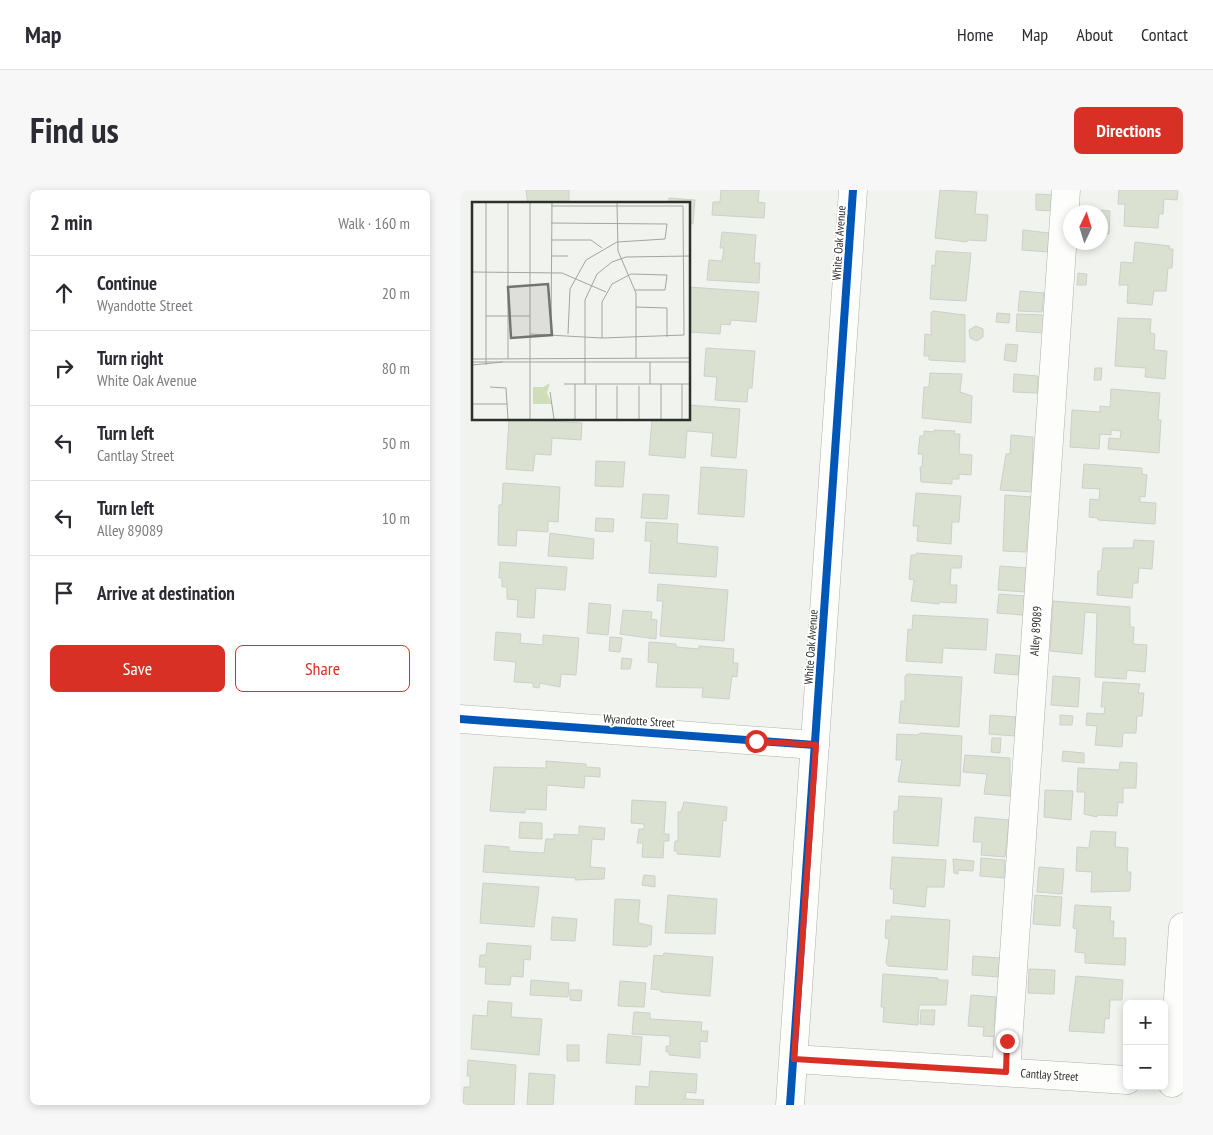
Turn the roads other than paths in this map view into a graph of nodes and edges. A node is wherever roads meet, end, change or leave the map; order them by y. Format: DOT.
graph roads {
  1 [pos="853,190"];
  2 [pos="1066,190"];
  3 [pos="460,719"];
  4 [pos="816,745"];
  5 [pos="1183,927"];
  6 [pos="794,1059"];
  7 [pos="1006,1072"];
  8 [pos="1123,1080"];
  9 [pos="1173,1083"];
  10 [pos="790,1105"];
  1 -- 4 [label="main road, White Oak Avenue"];
  2 -- 7 [label="main road, Alley 89089"];
  3 -- 4 [label="main road, Wyandotte Street"];
  4 -- 6 [label="main road, White Oak Avenue"];
  5 -- 9 [label="main road"];
  6 -- 7 [label="main road, Cantlay Street"];
  6 -- 10 [label="main road, White Oak Avenue"];
  7 -- 8 [label="main road, Cantlay Street"];
}
